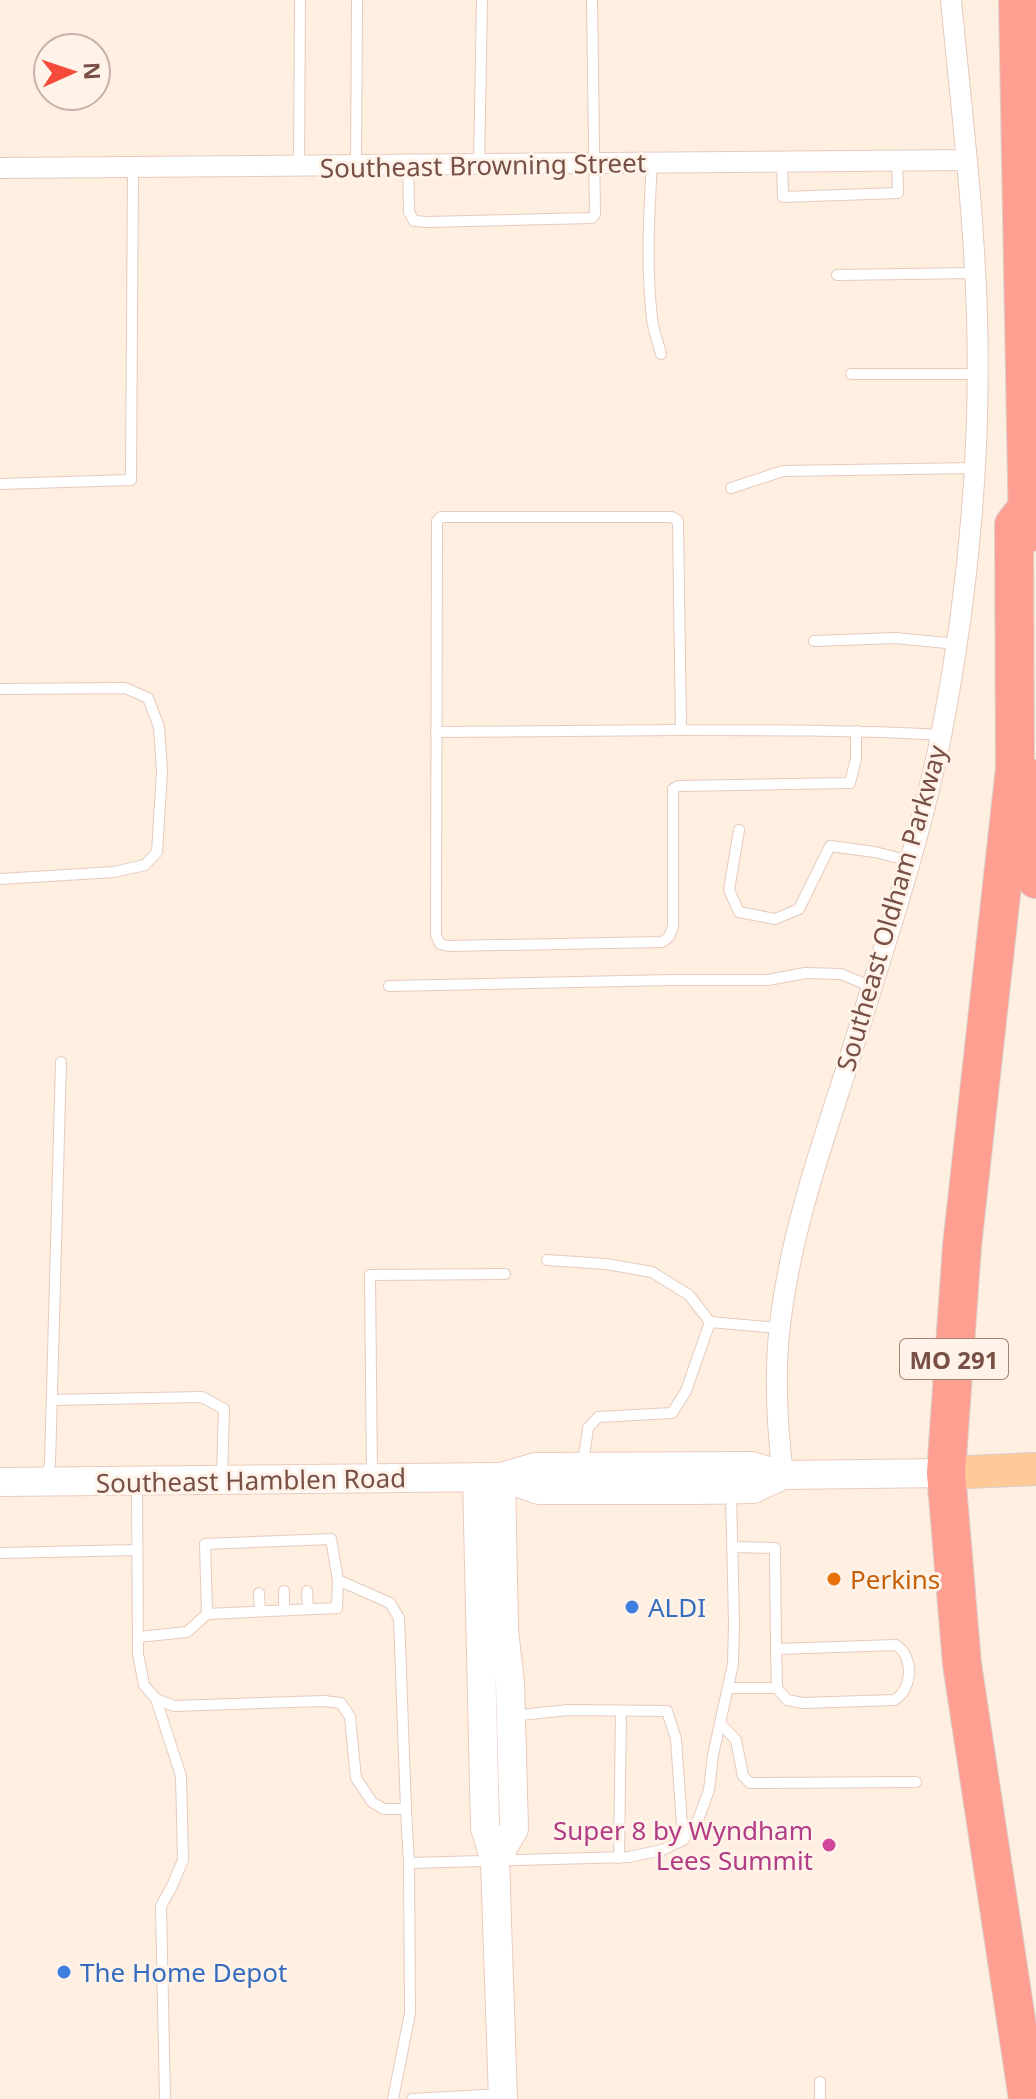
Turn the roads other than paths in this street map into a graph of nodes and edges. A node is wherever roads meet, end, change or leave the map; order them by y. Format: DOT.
graph roads {
  1 [pos="300,0"];
  2 [pos="357,0"];
  3 [pos="482,0"];
  4 [pos="592,0"];
  5 [pos="951,0"];
  6 [pos="1018,0"];
  7 [pos="897,160"];
  8 [pos="966,160"];
  9 [pos="782,161"];
  10 [pos="594,163"];
  11 [pos="652,163"];
  12 [pos="408,165"];
  13 [pos="479,165"];
  14 [pos="356,166"];
  15 [pos="299,167"];
  16 [pos="0,168"];
  17 [pos="133,168"];
  18 [pos="975,273"];
  19 [pos="837,275"];
  20 [pos="661,354"];
  21 [pos="851,374"];
  22 [pos="977,374"];
  23 [pos="974,468"];
  24 [pos="0,484"];
  25 [pos="731,488"];
  26 [pos="1027,508"];
  27 [pos="814,641"];
  28 [pos="957,644"];
  29 [pos="0,689"];
  30 [pos="681,730"];
  31 [pos="856,731"];
  32 [pos="436,732"];
  33 [pos="941,735"];
  34 [pos="739,830"];
  35 [pos="910,861"];
  36 [pos="0,879"];
  37 [pos="1036,879"];
  38 [pos="389,986"];
  39 [pos="872,987"];
  40 [pos="61,1062"];
  41 [pos="547,1260"];
  42 [pos="505,1274"];
  43 [pos="710,1322"];
  44 [pos="779,1328"];
  45 [pos="52,1400"];
  46 [pos="582,1467"];
  47 [pos="1022,1469"];
  48 [pos="946,1473"];
  49 [pos="783,1475"];
  50 [pos="489,1477"];
  51 [pos="372,1478"];
  52 [pos="221,1480"];
  53 [pos="137,1481"];
  54 [pos="0,1482"];
  55 [pos="46,1483"];
  56 [pos="731,1490"];
  57 [pos="732,1547"];
  58 [pos="137,1550"];
  59 [pos="0,1553"];
  60 [pos="338,1580"];
  61 [pos="284,1591"];
  62 [pos="307,1591"];
  63 [pos="259,1593"];
  64 [pos="308,1609"];
  65 [pos="284,1610"];
  66 [pos="260,1611"];
  67 [pos="207,1614"];
  68 [pos="138,1637"];
  69 [pos="776,1649"];
  70 [pos="728,1688"];
  71 [pos="777,1688"];
  72 [pos="156,1699"];
  73 [pos="621,1711"];
  74 [pos="511,1716"];
  75 [pos="720,1723"];
  76 [pos="916,1782"];
  77 [pos="406,1809"];
  78 [pos="683,1840"];
  79 [pos="619,1858"];
  80 [pos="495,1861"];
  81 [pos="409,1863"];
  82 [pos="820,2082"];
  83 [pos="503,2096"];
  84 [pos="165,2099"];
  85 [pos="393,2099"];
  86 [pos="412,2099"];
  87 [pos="820,2099"];
  88 [pos="1028,2099"];
  1 -- 15 [label="lane"];
  2 -- 14 [label="lane"];
  3 -- 13 [label="lane"];
  4 -- 10 [label="lane"];
  5 -- 8 [label="street, Southeast Oldham Parkway"];
  6 -- 26 [label="highway"];
  7 -- 8 [label="street, Southeast Browning Street"];
  7 -- 9 [label="street, Southeast Browning Street"];
  7 -- 9 [label="lane"];
  8 -- 18 [label="street, Southeast Oldham Parkway"];
  9 -- 11 [label="street, Southeast Browning Street"];
  10 -- 11 [label="street, Southeast Browning Street"];
  10 -- 12 [label="lane"];
  10 -- 13 [label="street, Southeast Browning Street"];
  11 -- 20 [label="lane"];
  12 -- 13 [label="street, Southeast Browning Street"];
  12 -- 14 [label="street, Southeast Browning Street"];
  14 -- 15 [label="street, Southeast Browning Street"];
  15 -- 17 [label="street, Southeast Browning Street"];
  16 -- 17 [label="street, Southeast Browning Street"];
  17 -- 24 [label="lane"];
  18 -- 19 [label="lane"];
  18 -- 22 [label="street, Southeast Oldham Parkway"];
  21 -- 22 [label="lane"];
  22 -- 23 [label="street, Southeast Oldham Parkway"];
  23 -- 25 [label="lane"];
  23 -- 28 [label="street, Southeast Oldham Parkway"];
  26 -- 37 [label="highway"];
  26 -- 48 [label="highway, MO 291"];
  27 -- 28 [label="lane"];
  28 -- 33 [label="street, Southeast Oldham Parkway"];
  29 -- 36 [label="lane"];
  30 -- 31 [label="lane"];
  30 -- 32 [label="lane"];
  30 -- 32 [label="lane"];
  31 -- 32 [label="lane"];
  31 -- 33 [label="lane"];
  33 -- 35 [label="street, Southeast Oldham Parkway"];
  34 -- 35 [label="lane"];
  35 -- 39 [label="street, Southeast Oldham Parkway"];
  38 -- 39 [label="lane"];
  39 -- 44 [label="street, Southeast Oldham Parkway"];
  40 -- 45 [label="lane"];
  41 -- 43 [label="lane"];
  42 -- 51 [label="lane"];
  43 -- 44 [label="lane"];
  43 -- 46 [label="lane"];
  44 -- 49 [label="street, Southeast Oldham Parkway"];
  45 -- 52 [label="lane"];
  45 -- 55 [label="lane"];
  46 -- 49 [label="main road, Southeast Hamblen Road"];
  46 -- 50 [label="main road, Southeast Hamblen Road"];
  47 -- 48 [label="main road"];
  48 -- 49 [label="main road, Southeast Hamblen Road"];
  48 -- 88 [label="highway"];
  49 -- 56 [label="main road, Southeast Hamblen Road"];
  50 -- 51 [label="main road, Southeast Hamblen Road"];
  50 -- 56 [label="main road, Southeast Hamblen Road"];
  50 -- 74 [label="main road"];
  50 -- 80 [label="main road"];
  51 -- 52 [label="main road, Southeast Hamblen Road"];
  52 -- 53 [label="main road, Southeast Hamblen Road"];
  53 -- 55 [label="main road, Southeast Hamblen Road"];
  53 -- 58 [label="lane"];
  54 -- 55 [label="main road, Southeast Hamblen Road"];
  56 -- 57 [label="lane"];
  57 -- 69 [label="lane"];
  57 -- 70 [label="lane"];
  58 -- 59 [label="lane"];
  58 -- 68 [label="lane"];
  60 -- 64 [label="lane"];
  60 -- 67 [label="lane"];
  60 -- 77 [label="lane"];
  61 -- 65 [label="lane"];
  62 -- 64 [label="lane"];
  63 -- 66 [label="lane"];
  64 -- 65 [label="lane"];
  65 -- 66 [label="lane"];
  66 -- 67 [label="lane"];
  67 -- 68 [label="lane"];
  68 -- 72 [label="lane"];
  69 -- 71 [label="lane"];
  69 -- 71 [label="lane"];
  70 -- 71 [label="lane"];
  70 -- 75 [label="lane"];
  72 -- 77 [label="lane"];
  72 -- 84 [label="lane"];
  73 -- 74 [label="lane"];
  73 -- 78 [label="lane"];
  73 -- 79 [label="lane"];
  74 -- 80 [label="main road"];
  75 -- 76 [label="lane"];
  75 -- 78 [label="lane"];
  77 -- 81 [label="lane"];
  78 -- 79 [label="lane"];
  79 -- 80 [label="lane"];
  80 -- 81 [label="lane"];
  80 -- 83 [label="main road"];
  81 -- 85 [label="lane"];
  82 -- 87 [label="lane"];
  83 -- 86 [label="lane"];
}
